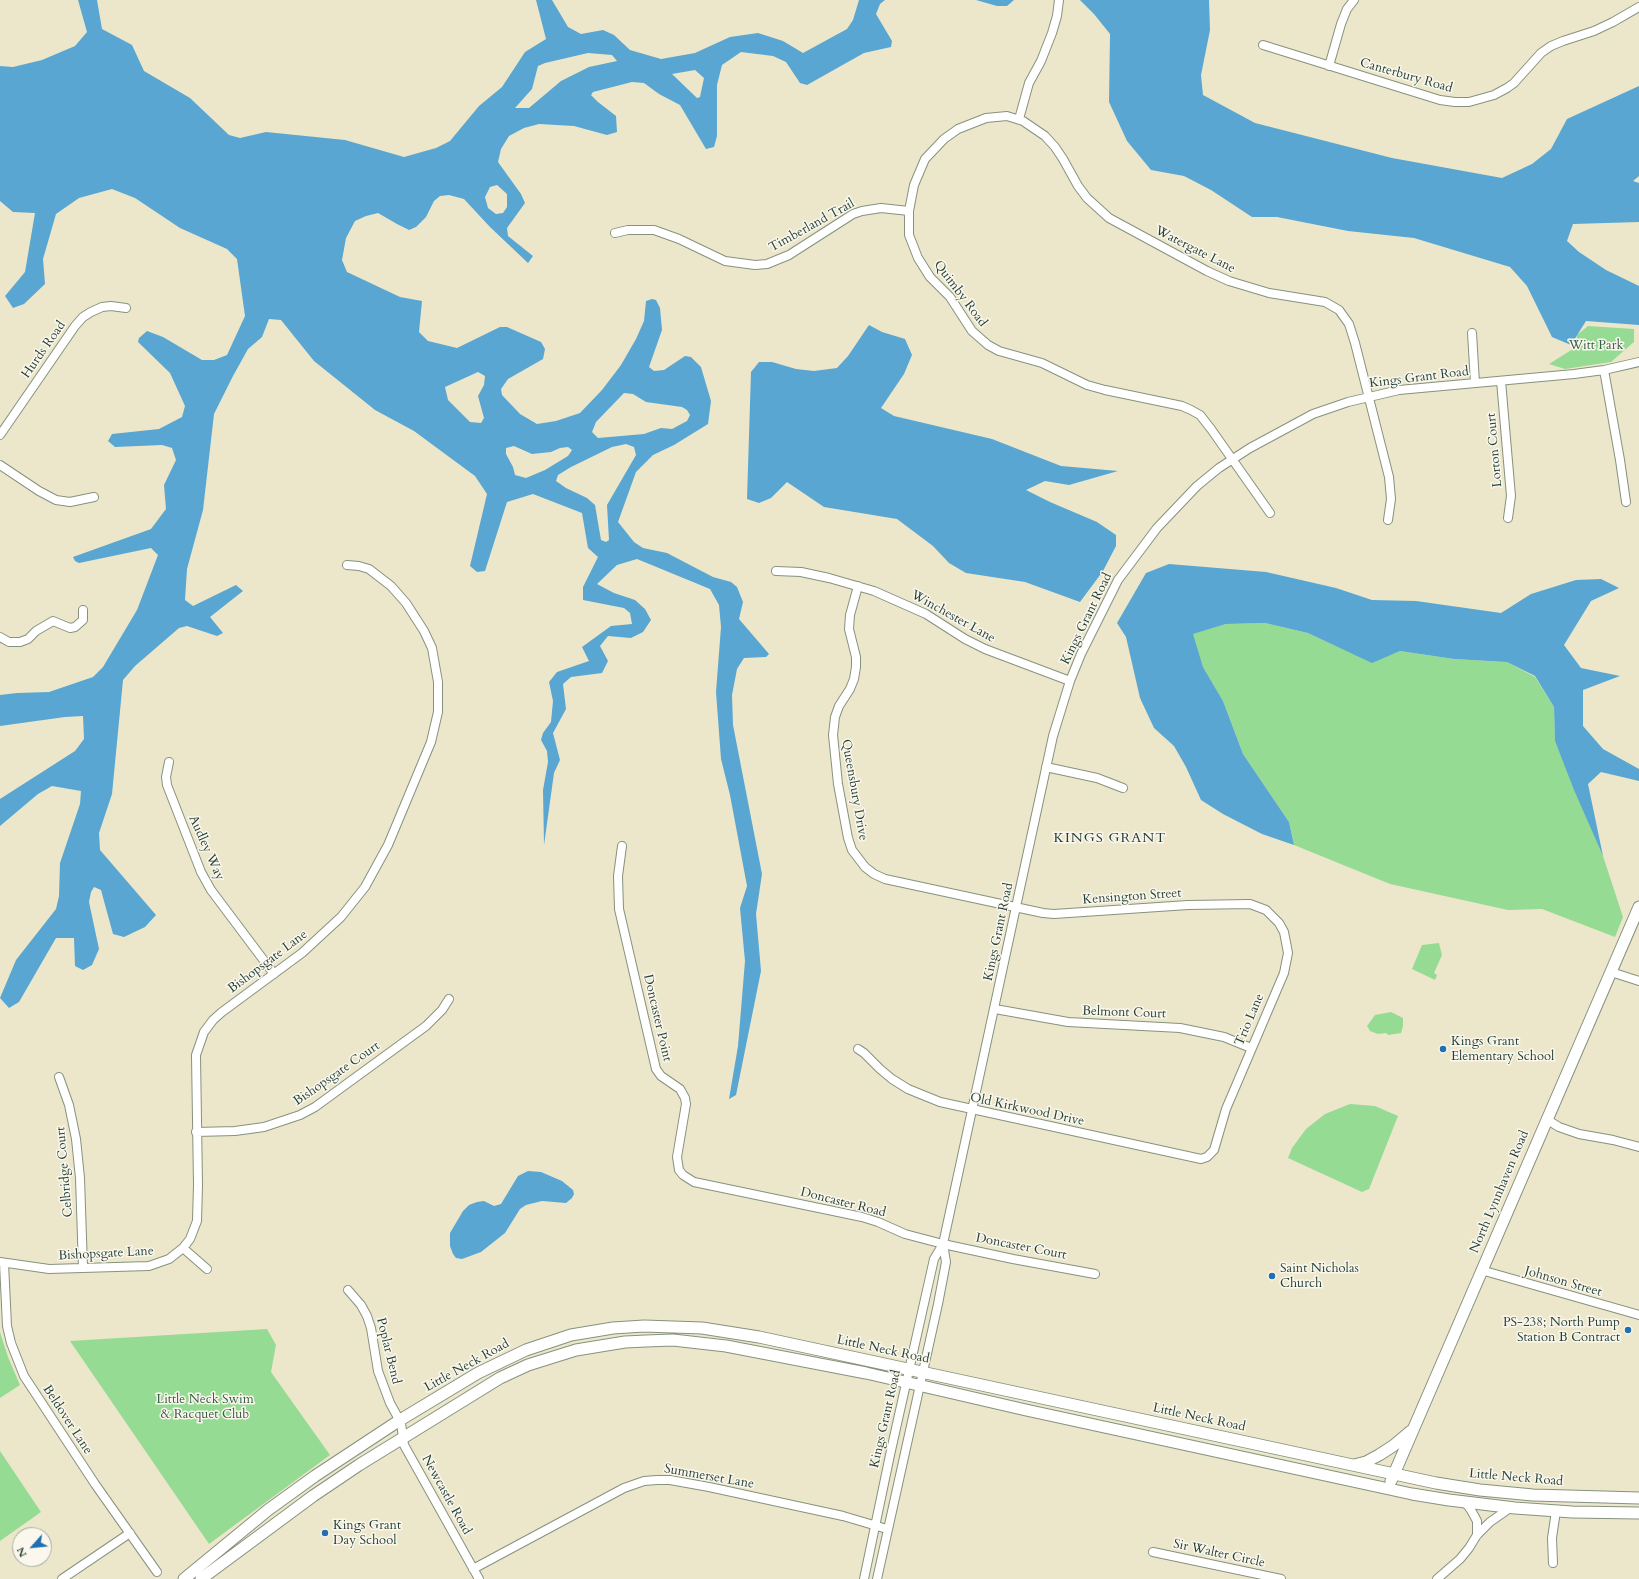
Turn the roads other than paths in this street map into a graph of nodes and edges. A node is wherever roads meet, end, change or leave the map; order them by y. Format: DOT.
graph roads {
  1 [pos="1058,0"];
  2 [pos="1354,0"];
  3 [pos="1639,7"];
  4 [pos="1263,45"];
  5 [pos="1329,66"];
  6 [pos="1019,119"];
  7 [pos="909,211"];
  8 [pos="615,233"];
  9 [pos="126,308"];
  10 [pos="1472,333"];
  11 [pos="1639,362"];
  12 [pos="1604,370"];
  13 [pos="1501,381"];
  14 [pos="1475,383"];
  15 [pos="1369,396"];
  16 [pos="0,435"];
  17 [pos="1232,459"];
  18 [pos="0,465"];
  19 [pos="94,497"];
  20 [pos="1626,502"];
  21 [pos="1270,513"];
  22 [pos="1508,518"];
  23 [pos="1388,520"];
  24 [pos="347,565"];
  25 [pos="776,571"];
  26 [pos="858,586"];
  27 [pos="83,610"];
  28 [pos="0,637"];
  29 [pos="1070,681"];
  30 [pos="169,762"];
  31 [pos="1046,767"];
  32 [pos="1122,788"];
  33 [pos="622,846"];
  34 [pos="1250,904"];
  35 [pos="1639,907"];
  36 [pos="1017,908"];
  37 [pos="1611,972"];
  38 [pos="274,974"];
  39 [pos="1639,981"];
  40 [pos="448,999"];
  41 [pos="995,1009"];
  42 [pos="1251,1048"];
  43 [pos="858,1049"];
  44 [pos="59,1077"];
  45 [pos="973,1110"];
  46 [pos="1546,1120"];
  47 [pos="196,1132"];
  48 [pos="1639,1147"];
  49 [pos="1207,1157"];
  50 [pos="735,1190"];
  51 [pos="944,1244"];
  52 [pos="183,1248"];
  53 [pos="2,1263"];
  54 [pos="83,1268"];
  55 [pos="207,1269"];
  56 [pos="1481,1270"];
  57 [pos="1095,1274"];
  58 [pos="348,1290"];
  59 [pos="1639,1315"];
  60 [pos="909,1370"];
  61 [pos="922,1372"];
  62 [pos="906,1384"];
  63 [pos="919,1386"];
  64 [pos="400,1420"];
  65 [pos="1412,1430"];
  66 [pos="402,1437"];
  67 [pos="1352,1466"];
  68 [pos="1393,1475"];
  69 [pos="1387,1489"];
  70 [pos="1639,1498"];
  71 [pos="1465,1502"];
  72 [pos="1510,1508"];
  73 [pos="1556,1511"];
  74 [pos="1639,1513"];
  75 [pos="875,1526"];
  76 [pos="887,1529"];
  77 [pos="130,1533"];
  78 [pos="1477,1535"];
  79 [pos="224,1545"];
  80 [pos="1153,1552"];
  81 [pos="232,1557"];
  82 [pos="1553,1564"];
  83 [pos="473,1569"];
  84 [pos="157,1572"];
  85 [pos="62,1579"];
  86 [pos="184,1579"];
  87 [pos="201,1579"];
  88 [pos="479,1579"];
  89 [pos="864,1579"];
  90 [pos="877,1579"];
  91 [pos="1281,1579"];
  92 [pos="1437,1579"];
  1 -- 6 [label="street"];
  2 -- 5 [label="street"];
  3 -- 5 [label="street, Canterbury Road"];
  4 -- 5 [label="street, Canterbury Road"];
  6 -- 7 [label="street, Quimby Road"];
  6 -- 15 [label="street, Watergate Lane"];
  7 -- 8 [label="street, Timberland Trail"];
  7 -- 17 [label="street, Quimby Road"];
  9 -- 16 [label="street, Hurds Road"];
  10 -- 14 [label="street"];
  11 -- 12 [label="street, Kings Grant Road"];
  12 -- 13 [label="street, Kings Grant Road"];
  12 -- 20 [label="street"];
  13 -- 14 [label="street, Kings Grant Road"];
  13 -- 22 [label="street, Lorton Court"];
  14 -- 15 [label="street, Kings Grant Road"];
  15 -- 17 [label="street, Kings Grant Road"];
  15 -- 23 [label="street, Watergate Lane"];
  17 -- 21 [label="street, Quimby Road"];
  17 -- 29 [label="street, Kings Grant Road"];
  18 -- 19 [label="street"];
  24 -- 38 [label="street, Bishopsgate Lane"];
  25 -- 26 [label="street, Winchester Lane"];
  26 -- 29 [label="street, Winchester Lane"];
  26 -- 36 [label="street, Queensbury Drive"];
  27 -- 28 [label="street"];
  29 -- 31 [label="street, Kings Grant Road"];
  30 -- 38 [label="street, Audley Way"];
  31 -- 32 [label="street"];
  31 -- 36 [label="street, Kings Grant Road"];
  33 -- 50 [label="street, Doncaster Point"];
  34 -- 36 [label="street, Kensington Street"];
  34 -- 42 [label="street, Trio Lane"];
  35 -- 37 [label="street, North Lynnhaven Road"];
  36 -- 41 [label="street, Kings Grant Road"];
  37 -- 39 [label="street"];
  37 -- 46 [label="street, North Lynnhaven Road"];
  38 -- 47 [label="street, Bishopsgate Lane"];
  40 -- 47 [label="street, Bishopsgate Court"];
  41 -- 42 [label="street, Belmont Court"];
  41 -- 45 [label="street, Kings Grant Road"];
  42 -- 49 [label="street, Trio Lane"];
  43 -- 45 [label="street, Old Kirkwood Drive"];
  44 -- 54 [label="street, Celbridge Court"];
  45 -- 49 [label="street, Old Kirkwood Drive"];
  45 -- 51 [label="street, Kings Grant Road"];
  46 -- 48 [label="street"];
  46 -- 56 [label="street, North Lynnhaven Road"];
  47 -- 52 [label="street, Bishopsgate Lane"];
  50 -- 51 [label="street, Doncaster Road"];
  51 -- 57 [label="street, Doncaster Court"];
  51 -- 60 [label="street, Kings Grant Road"];
  51 -- 61 [label="street, Kings Grant Road"];
  52 -- 54 [label="street, Bishopsgate Lane"];
  52 -- 55 [label="street"];
  53 -- 54 [label="street, Bishopsgate Lane"];
  53 -- 77 [label="street, Beldover Lane"];
  56 -- 59 [label="street, Johnson Street"];
  56 -- 65 [label="street, North Lynnhaven Road"];
  58 -- 64 [label="street, Poplar Bend"];
  60 -- 61 [label="street, Little Neck Road"];
  60 -- 62 [label="street, Kings Grant Road"];
  60 -- 64 [label="street, Little Neck Road"];
  61 -- 63 [label="street, Kings Grant Road"];
  61 -- 67 [label="street, Little Neck Road"];
  62 -- 63 [label="street, Little Neck Road"];
  62 -- 66 [label="street, Little Neck Road"];
  62 -- 75 [label="street, Kings Grant Road"];
  63 -- 69 [label="street, Little Neck Road"];
  63 -- 76 [label="street, Kings Grant Road"];
  64 -- 66 [label="street, Newcastle Road"];
  64 -- 79 [label="street, Little Neck Road"];
  65 -- 67 [label="street"];
  65 -- 68 [label="street, North Lynnhaven Road"];
  66 -- 81 [label="street, Little Neck Road"];
  66 -- 83 [label="street, Newcastle Road"];
  67 -- 68 [label="street, Little Neck Road"];
  68 -- 69 [label="street, North Lynnhaven Road"];
  68 -- 70 [label="street, Little Neck Road"];
  69 -- 71 [label="street, Little Neck Road"];
  71 -- 72 [label="street, Little Neck Road"];
  71 -- 78 [label="street"];
  72 -- 73 [label="street, Little Neck Road"];
  72 -- 78 [label="street"];
  73 -- 74 [label="street, Little Neck Road"];
  73 -- 82 [label="street"];
  75 -- 76 [label="street, Summerset Lane"];
  75 -- 83 [label="street, Summerset Lane"];
  75 -- 89 [label="street, Kings Grant Road"];
  76 -- 90 [label="street, Kings Grant Road"];
  77 -- 84 [label="street, Beldover Lane"];
  77 -- 85 [label="street"];
  78 -- 92 [label="street"];
  79 -- 81 [label="street"];
  79 -- 86 [label="street, Little Neck Road"];
  80 -- 91 [label="street, Sir Walter Circle"];
  81 -- 87 [label="street, Little Neck Road"];
  83 -- 88 [label="street, Newcastle Road"];
}
